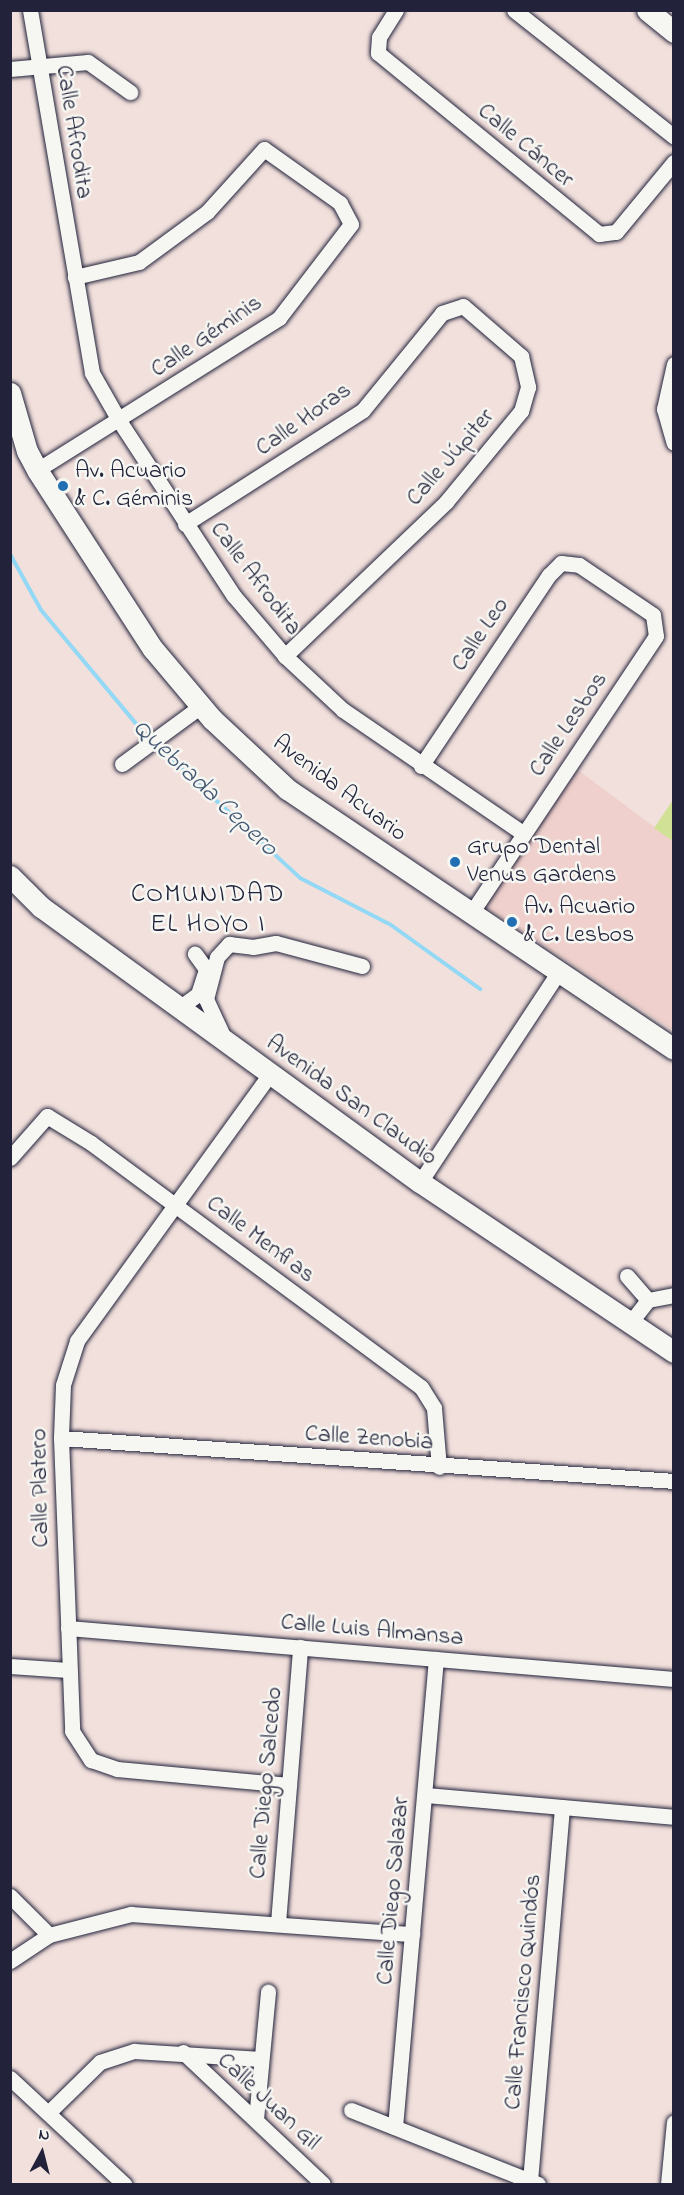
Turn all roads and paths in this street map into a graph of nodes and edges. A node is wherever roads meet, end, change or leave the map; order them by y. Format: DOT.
graph roads {
  1 [pos="30,10"];
  2 [pos="396,10"];
  3 [pos="514,10"];
  4 [pos="647,10"];
  5 [pos="674,32"];
  6 [pos="39,65"];
  7 [pos="10,69"];
  8 [pos="130,92"];
  9 [pos="674,137"];
  10 [pos="674,162"];
  11 [pos="75,277"];
  12 [pos="429,330"];
  13 [pos="674,364"];
  14 [pos="10,393"];
  15 [pos="120,422"];
  16 [pos="674,443"];
  17 [pos="37,471"];
  18 [pos="185,524"];
  19 [pos="596,576"];
  20 [pos="285,656"];
  21 [pos="201,706"];
  22 [pos="122,764"];
  23 [pos="421,766"];
  24 [pos="524,834"];
  25 [pos="10,876"];
  26 [pos="470,915"];
  27 [pos="195,954"];
  28 [pos="362,966"];
  29 [pos="558,974"];
  30 [pos="179,1008"];
  31 [pos="225,1041"];
  32 [pos="674,1049"];
  33 [pos="270,1074"];
  34 [pos="10,1158"];
  35 [pos="420,1182"];
  36 [pos="175,1205"];
  37 [pos="627,1276"];
  38 [pos="673,1295"];
  39 [pos="648,1300"];
  40 [pos="630,1323"];
  41 [pos="674,1352"];
  42 [pos="61,1438"];
  43 [pos="439,1467"];
  44 [pos="674,1481"];
  45 [pos="68,1628"];
  46 [pos="300,1647"];
  47 [pos="436,1659"];
  48 [pos="10,1666"];
  49 [pos="68,1670"];
  50 [pos="674,1679"];
  51 [pos="289,1785"];
  52 [pos="425,1795"];
  53 [pos="562,1807"];
  54 [pos="674,1817"];
  55 [pos="10,1896"];
  56 [pos="278,1923"];
  57 [pos="412,1934"];
  58 [pos="49,1935"];
  59 [pos="10,1961"];
  60 [pos="268,1992"];
  61 [pos="183,2052"];
  62 [pos="261,2059"];
  63 [pos="10,2078"];
  64 [pos="351,2110"];
  65 [pos="48,2113"];
  66 [pos="256,2119"];
  67 [pos="674,2122"];
  68 [pos="395,2127"];
  69 [pos="535,2183"];
  70 [pos="124,2184"];
  71 [pos="323,2184"];
  72 [pos="668,2184"];
  1 -- 6 [label="street, Calle Afrodita"];
  2 -- 10 [label="street, Calle Cáncer"];
  3 -- 9 [label="street"];
  4 -- 5 [label="street"];
  6 -- 7 [label="street"];
  6 -- 8 [label="street"];
  6 -- 11 [label="street, Calle Afrodita"];
  11 -- 15 [label="street, Calle Afrodita"];
  11 -- 15 [label="street, Calle Géminis"];
  12 -- 18 [label="street, Calle Horas"];
  12 -- 20 [label="street, Calle Júpiter"];
  13 -- 16 [label="street"];
  14 -- 17 [label="street, Avenida Acuario"];
  15 -- 17 [label="street, Calle Géminis"];
  15 -- 18 [label="street, Calle Afrodita"];
  17 -- 21 [label="street, Avenida Acuario"];
  18 -- 20 [label="street, Calle Afrodita"];
  19 -- 23 [label="street, Calle Leo"];
  19 -- 24 [label="street, Calle Lesbos"];
  20 -- 23 [label="street, Calle Afrodita"];
  21 -- 22 [label="street"];
  21 -- 26 [label="street, Avenida Acuario"];
  23 -- 24 [label="street, Calle Afrodita"];
  24 -- 26 [label="street, Calle Lesbos"];
  25 -- 30 [label="street, Avenida San Claudio"];
  26 -- 29 [label="street, Avenida Acuario"];
  27 -- 30 [label="street"];
  28 -- 31 [label="street"];
  29 -- 32 [label="street, Avenida Acuario"];
  29 -- 35 [label="street"];
  30 -- 31 [label="street, Avenida San Claudio"];
  31 -- 33 [label="street, Avenida San Claudio"];
  33 -- 35 [label="street, Avenida San Claudio"];
  33 -- 36 [label="street, Calle Platero"];
  34 -- 36 [label="street, Calle Menfias"];
  35 -- 40 [label="street, Avenida San Claudio"];
  36 -- 42 [label="street, Calle Platero"];
  36 -- 43 [label="street, Calle Menfias"];
  37 -- 39 [label="street"];
  38 -- 39 [label="street"];
  39 -- 40 [label="street"];
  40 -- 41 [label="street, Avenida San Claudio"];
  42 -- 43 [label="street, Calle Zenobia"];
  42 -- 45 [label="street, Calle Platero"];
  43 -- 44 [label="street, Calle Zenobia"];
  45 -- 46 [label="street, Calle Luis Almansa"];
  45 -- 49 [label="street, Calle Platero"];
  46 -- 47 [label="street, Calle Luis Almansa"];
  46 -- 51 [label="street, Calle Diego Salcedo"];
  47 -- 50 [label="street, Calle Luis Almansa"];
  47 -- 52 [label="street, Calle Diego Salazar"];
  48 -- 49 [label="street"];
  49 -- 51 [label="street, Calle Platero"];
  51 -- 56 [label="street, Calle Diego Salcedo"];
  52 -- 53 [label="street"];
  52 -- 57 [label="street, Calle Diego Salazar"];
  53 -- 54 [label="street"];
  53 -- 69 [label="street, Calle Francisco Quindós"];
  55 -- 58 [label="street"];
  56 -- 57 [label="street"];
  56 -- 58 [label="street"];
  57 -- 68 [label="street, Calle Diego Salazar"];
  58 -- 59 [label="street"];
  60 -- 62 [label="street"];
  61 -- 62 [label="street"];
  61 -- 65 [label="street"];
  61 -- 66 [label="street, Calle Juan Gil"];
  62 -- 66 [label="street"];
  63 -- 65 [label="street"];
  64 -- 68 [label="street"];
  65 -- 70 [label="street"];
  66 -- 71 [label="street, Calle Juan Gil"];
  67 -- 72 [label="street"];
  68 -- 69 [label="street"];
}
